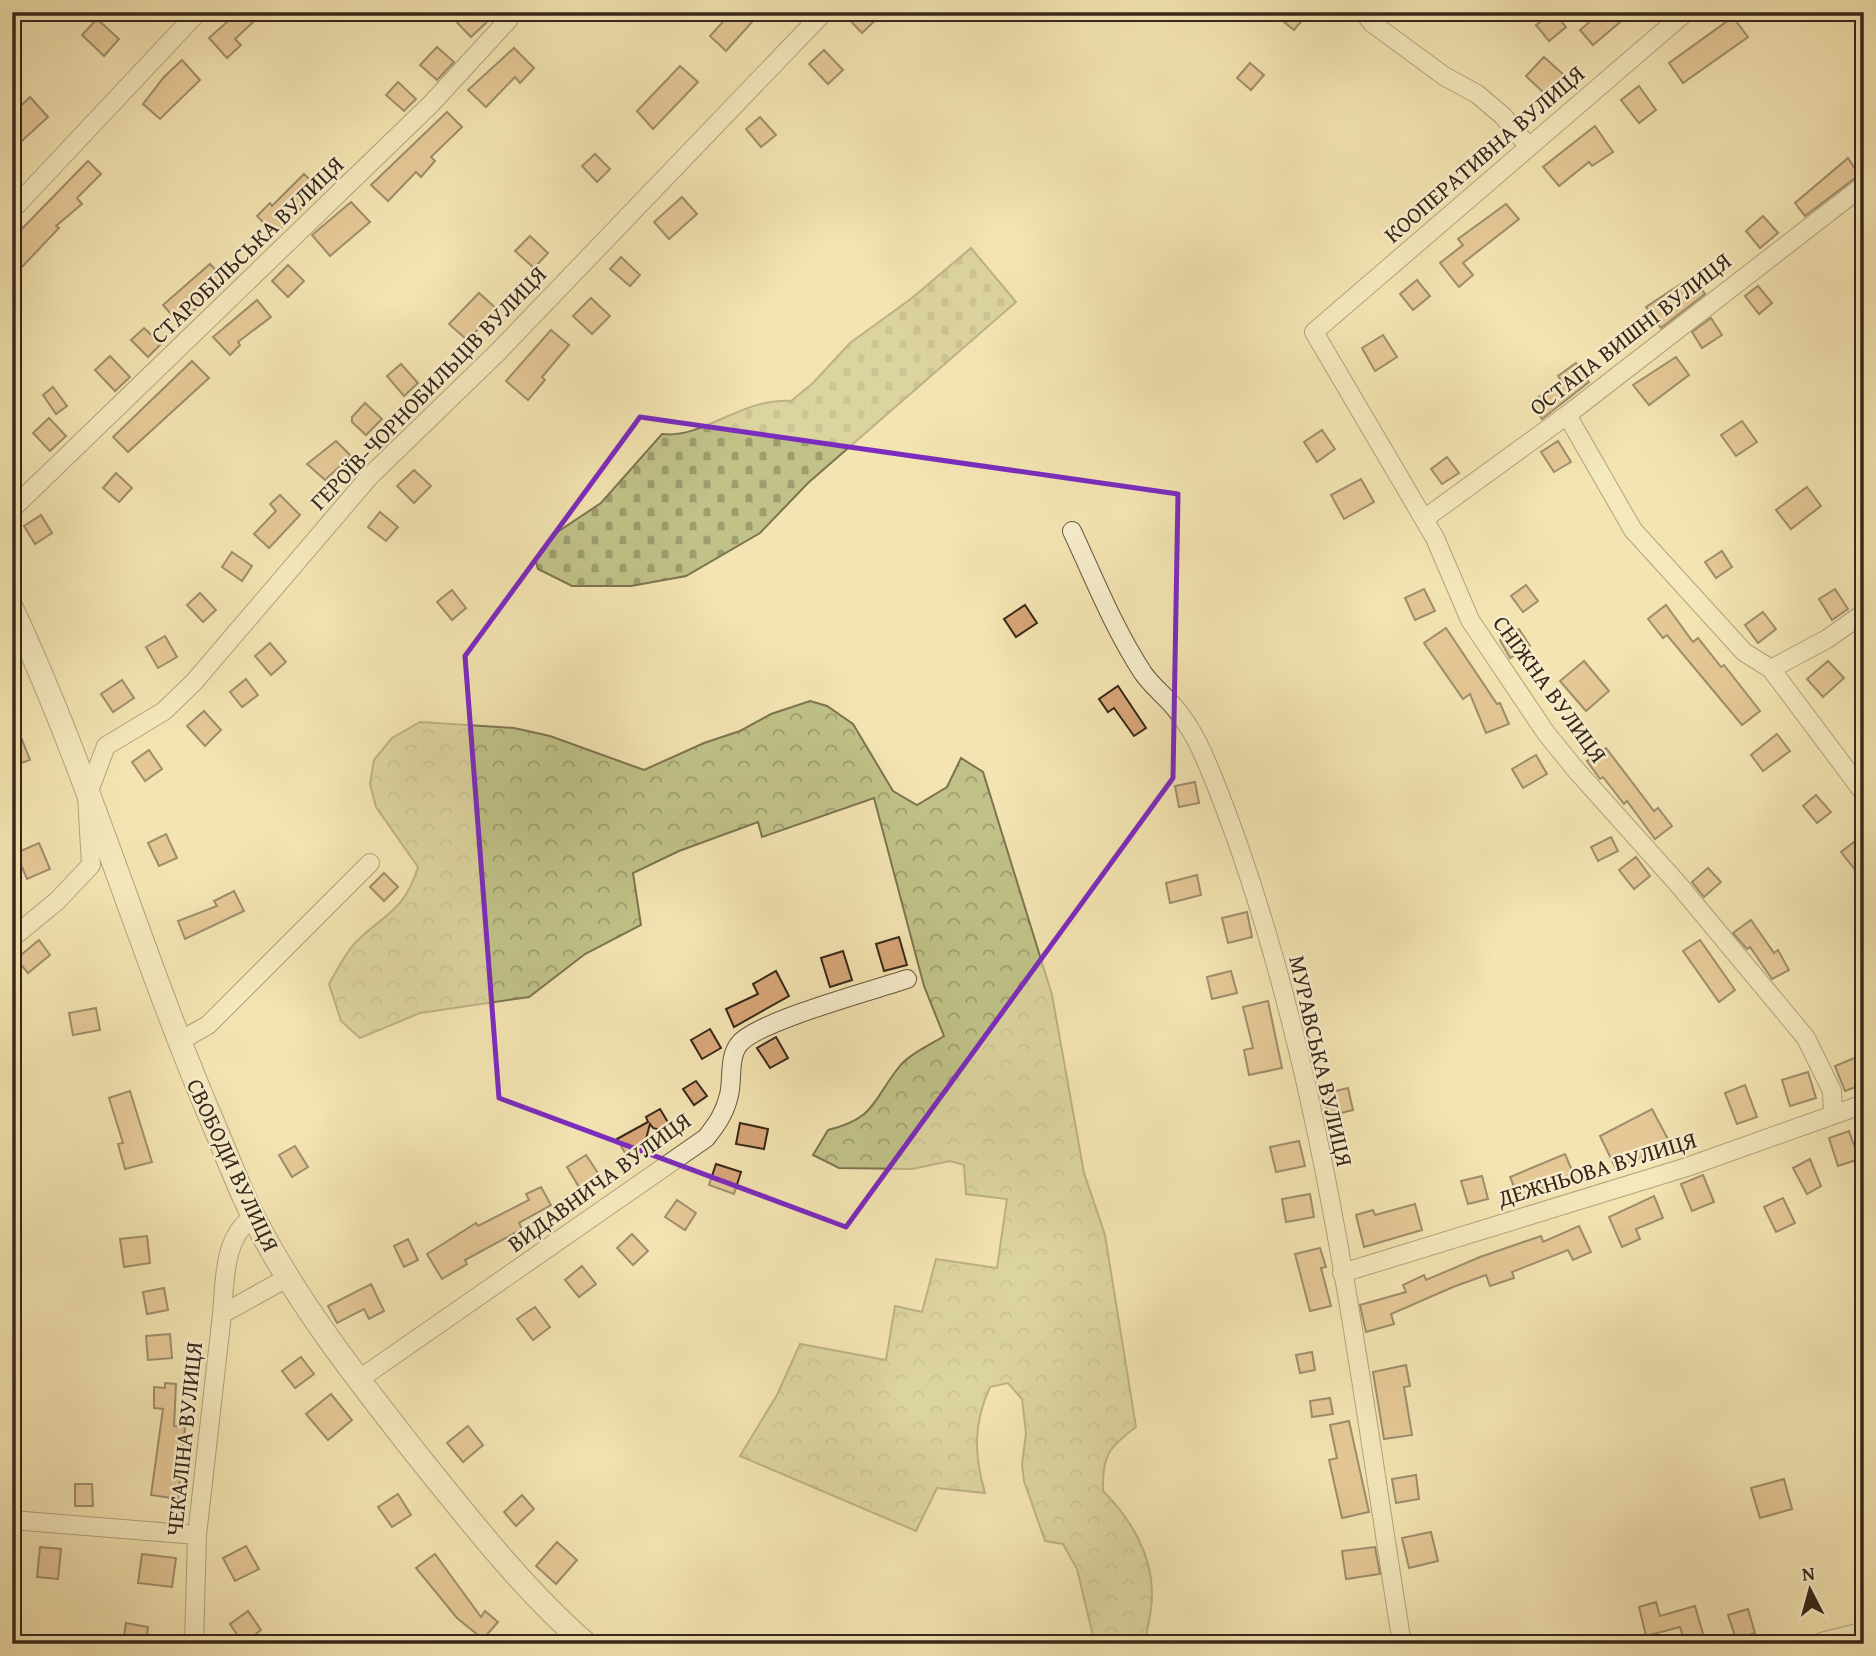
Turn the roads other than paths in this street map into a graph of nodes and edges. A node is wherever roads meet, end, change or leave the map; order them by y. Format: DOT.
graph roads {
  1 [pos="198,12"];
  2 [pos="824,12"];
  3 [pos="1364,12"];
  4 [pos="1686,12"];
  5 [pos="509,19"];
  6 [pos="1528,146"];
  7 [pos="1864,185"];
  8 [pos="12,210"];
  9 [pos="1314,332"];
  10 [pos="1567,415"];
  11 [pos="12,509"];
  12 [pos="1424,519"];
  13 [pos="1072,531"];
  14 [pos="12,609"];
  15 [pos="1864,613"];
  16 [pos="1771,668"];
  17 [pos="1864,793"];
  18 [pos="87,796"];
  19 [pos="370,863"];
  20 [pos="12,938"];
  21 [pos="907,979"];
  22 [pos="178,1042"];
  23 [pos="1864,1104"];
  24 [pos="1833,1114"];
  25 [pos="253,1217"];
  26 [pos="1342,1273"];
  27 [pos="287,1278"];
  28 [pos="222,1314"];
  29 [pos="358,1380"];
  30 [pos="12,1520"];
  31 [pos="197,1535"];
  32 [pos="1864,1634"];
  33 [pos="194,1644"];
  34 [pos="586,1644"];
  35 [pos="1402,1644"];
  36 [pos="1824,1644"];
  1 -- 8 [label="street"];
  2 -- 18 [label="street, ГЕРОЇВ-ЧОРНОБИЛЬЦІВ ВУЛИЦЯ"];
  3 -- 6 [label="street"];
  4 -- 6 [label="street, КООПЕРАТИВНА ВУЛИЦЯ"];
  5 -- 11 [label="street, СТАРОБІЛЬСЬКА ВУЛИЦЯ"];
  6 -- 9 [label="street, КООПЕРАТИВНА ВУЛИЦЯ"];
  7 -- 10 [label="street, ОСТАПА ВИШНІ ВУЛИЦЯ"];
  9 -- 12 [label="street, СНІЖНА ВУЛИЦЯ"];
  10 -- 12 [label="street, ОСТАПА ВИШНІ ВУЛИЦЯ"];
  10 -- 16 [label="street"];
  12 -- 24 [label="street, СНІЖНА ВУЛИЦЯ"];
  13 -- 26 [label="street, МУРАВСЬКА ВУЛИЦЯ"];
  14 -- 18 [label="street, СВОБОДИ ВУЛИЦЯ"];
  15 -- 16 [label="street"];
  16 -- 17 [label="street"];
  18 -- 20 [label="street, ГЕРОЇВ-ЧОРНОБИЛЬЦІВ ВУЛИЦЯ"];
  18 -- 22 [label="street, СВОБОДИ ВУЛИЦЯ"];
  19 -- 22 [label="street"];
  21 -- 29 [label="street, ВИДАВНИЧА ВУЛИЦЯ"];
  22 -- 25 [label="street, СВОБОДИ ВУЛИЦЯ"];
  23 -- 24 [label="street, ДЕЖНЬОВА ВУЛИЦЯ"];
  24 -- 26 [label="street, ДЕЖНЬОВА ВУЛИЦЯ"];
  25 -- 27 [label="street, СВОБОДИ ВУЛИЦЯ"];
  25 -- 28 [label="street"];
  26 -- 35 [label="street, МУРАВСЬКА ВУЛИЦЯ"];
  27 -- 28 [label="street, ЧЕКАЛІНА ВУЛИЦЯ"];
  27 -- 29 [label="street, СВОБОДИ ВУЛИЦЯ"];
  28 -- 31 [label="street, ЧЕКАЛІНА ВУЛИЦЯ"];
  29 -- 34 [label="street, СВОБОДИ ВУЛИЦЯ"];
  30 -- 31 [label="street"];
  31 -- 33 [label="street, ЧЕКАЛІНА ВУЛИЦЯ"];
  32 -- 36 [label="street"];
}
